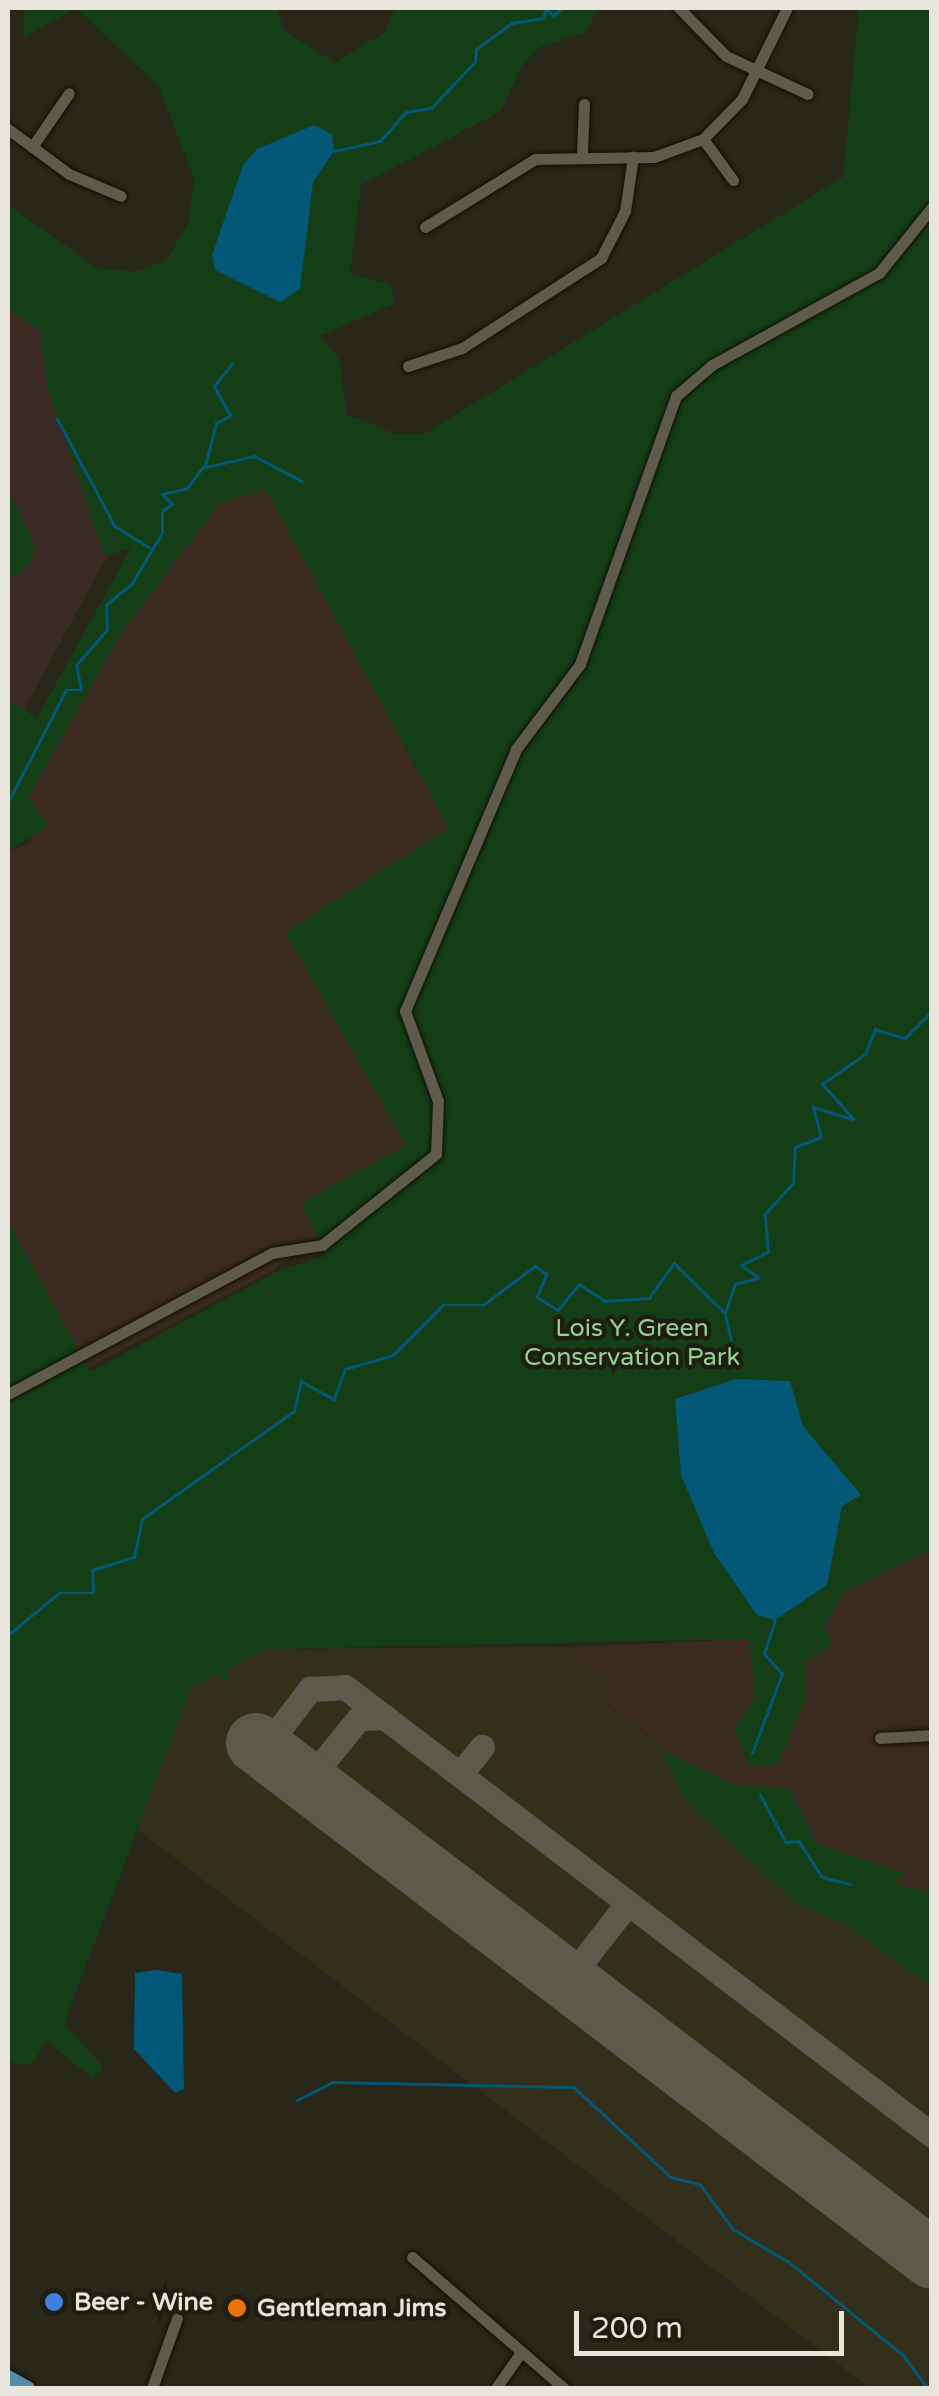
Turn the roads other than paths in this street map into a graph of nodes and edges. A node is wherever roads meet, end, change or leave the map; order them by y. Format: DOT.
graph roads {
  1 [pos="679,8"];
  2 [pos="787,8"];
  3 [pos="754,73"];
  4 [pos="69,93"];
  5 [pos="808,94"];
  6 [pos="584,104"];
  7 [pos="8,129"];
  8 [pos="702,138"];
  9 [pos="32,146"];
  10 [pos="582,152"];
  11 [pos="634,157"];
  12 [pos="732,180"];
  13 [pos="121,196"];
  14 [pos="932,207"];
  15 [pos="425,227"];
  16 [pos="408,366"];
  17 [pos="8,1394"];
  18 [pos="932,1736"];
  19 [pos="880,1738"];
  20 [pos="412,2258"];
  21 [pos="177,2318"];
  22 [pos="518,2356"];
  23 [pos="8,2377"];
  24 [pos="28,2388"];
  25 [pos="152,2388"];
  26 [pos="496,2388"];
  27 [pos="564,2388"];
  1 -- 3 [label="street"];
  2 -- 3 [label="street"];
  3 -- 5 [label="street"];
  3 -- 8 [label="street"];
  4 -- 9 [label="street"];
  6 -- 10 [label="street"];
  7 -- 9 [label="street"];
  8 -- 11 [label="street"];
  8 -- 12 [label="street"];
  9 -- 13 [label="street"];
  10 -- 11 [label="street"];
  10 -- 15 [label="street"];
  11 -- 16 [label="street"];
  14 -- 17 [label="street"];
  18 -- 19 [label="street"];
  20 -- 22 [label="street"];
  21 -- 25 [label="street"];
  22 -- 26 [label="street"];
  22 -- 27 [label="street"];
  23 -- 24 [label="main road"];
}
